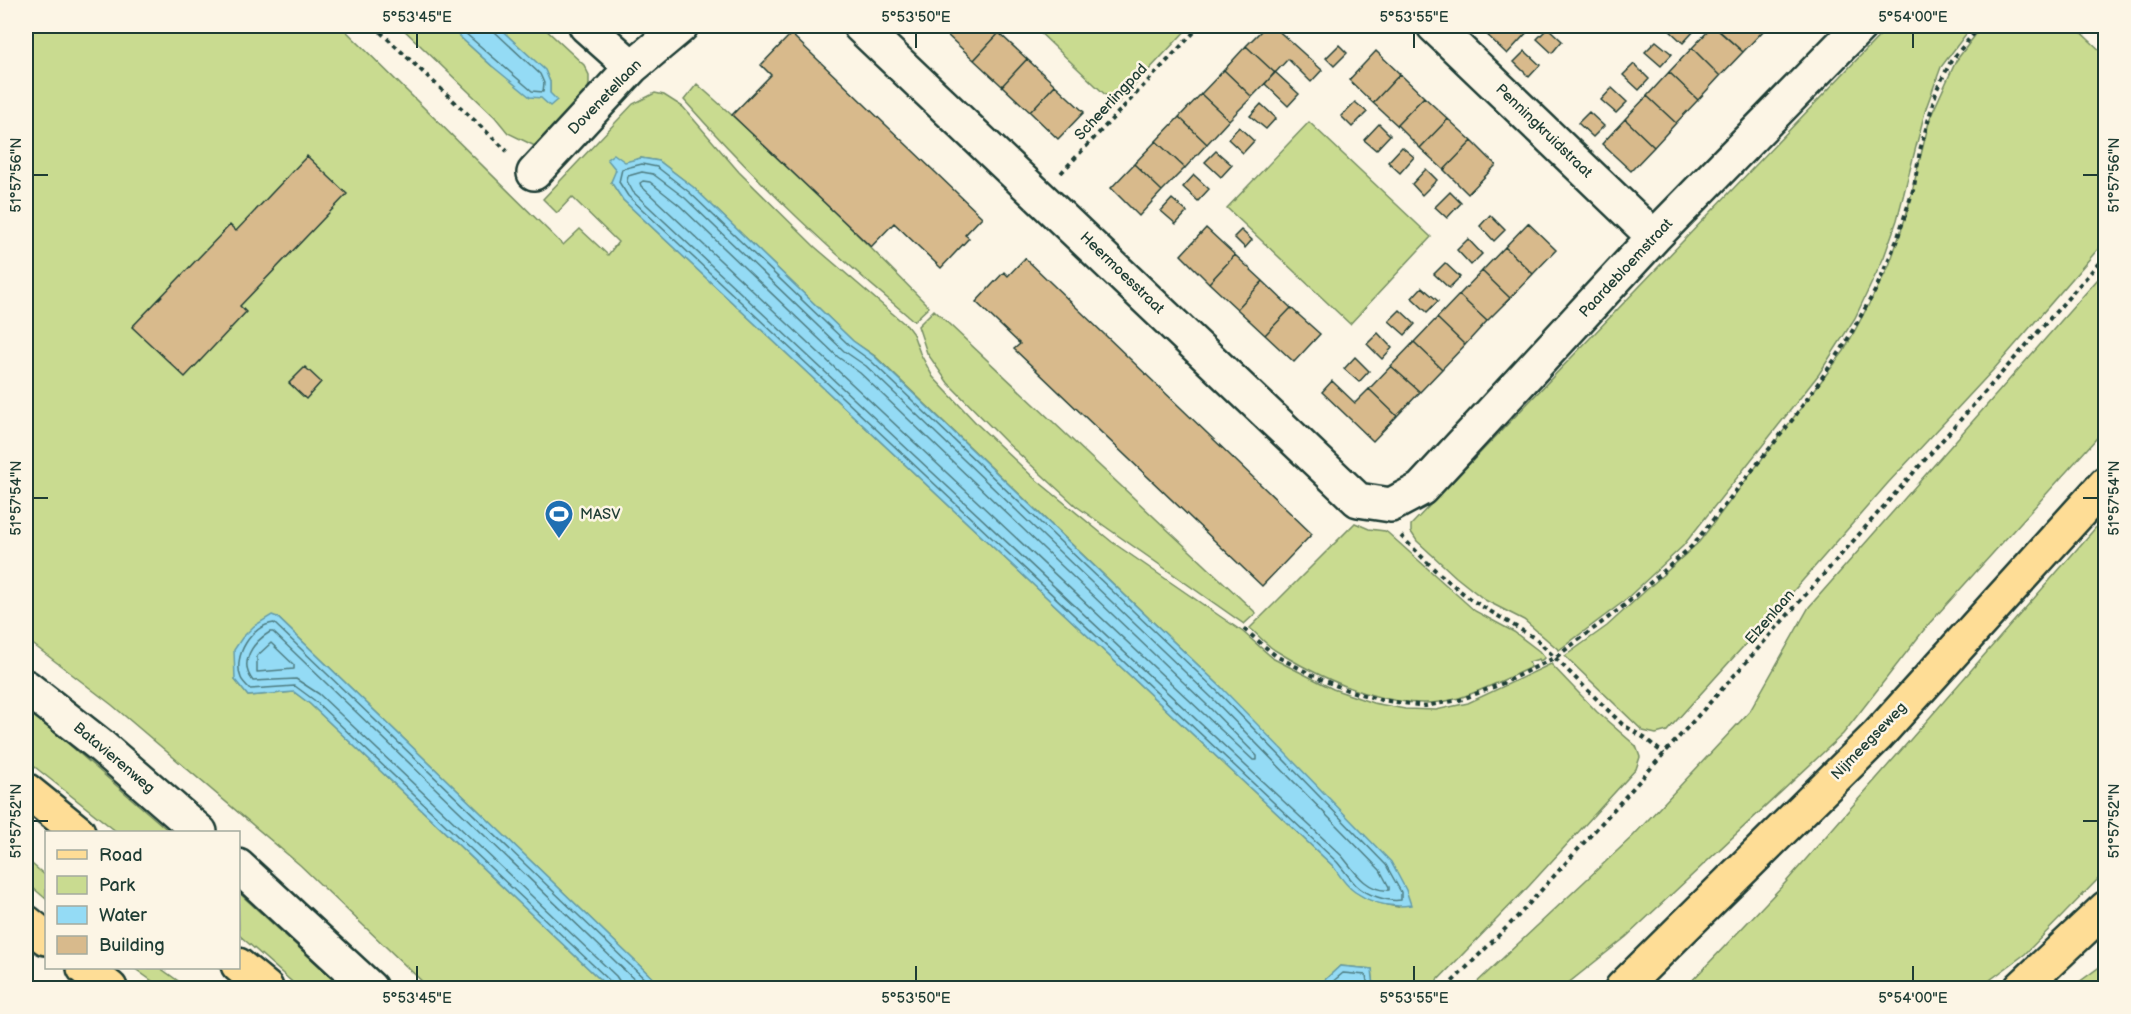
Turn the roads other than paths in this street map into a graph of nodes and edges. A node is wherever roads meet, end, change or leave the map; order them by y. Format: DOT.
graph roads {
  1 [pos="586,26"];
  2 [pos="681,26"];
  3 [pos="860,26"];
  4 [pos="1434,26"];
  5 [pos="1860,26"];
  6 [pos="632,67"];
  7 [pos="534,173"];
  8 [pos="1654,237"];
  9 [pos="2106,483"];
  10 [pos="1381,503"];
  11 [pos="26,687"];
  12 [pos="26,790"];
  13 [pos="77,831"];
  14 [pos="199,831"];
  15 [pos="240,868"];
  16 [pos="2106,908"];
  17 [pos="26,922"];
  18 [pos="45,937"];
  19 [pos="240,967"];
  20 [pos="85,969"];
  21 [pos="110,988"];
  22 [pos="266,988"];
  23 [pos="370,988"];
  24 [pos="1622,988"];
  25 [pos="2021,988"];
  1 -- 6 [label="street"];
  2 -- 6 [label="street, Dovenetellaan"];
  3 -- 10 [label="street, Heermoesstraat"];
  4 -- 8 [label="street, Penningkruidstraat"];
  5 -- 8 [label="street, Paardebloemstraat"];
  6 -- 7 [label="street, Dovenetellaan"];
  8 -- 10 [label="street, Paardebloemstraat"];
  9 -- 24 [label="main road, Nijmeegseweg"];
  11 -- 14 [label="street, Batavierenweg"];
  12 -- 13 [label="main road"];
  15 -- 23 [label="street"];
  16 -- 25 [label="main road"];
  17 -- 18 [label="main road"];
  19 -- 22 [label="main road"];
  20 -- 21 [label="main road"];
}
